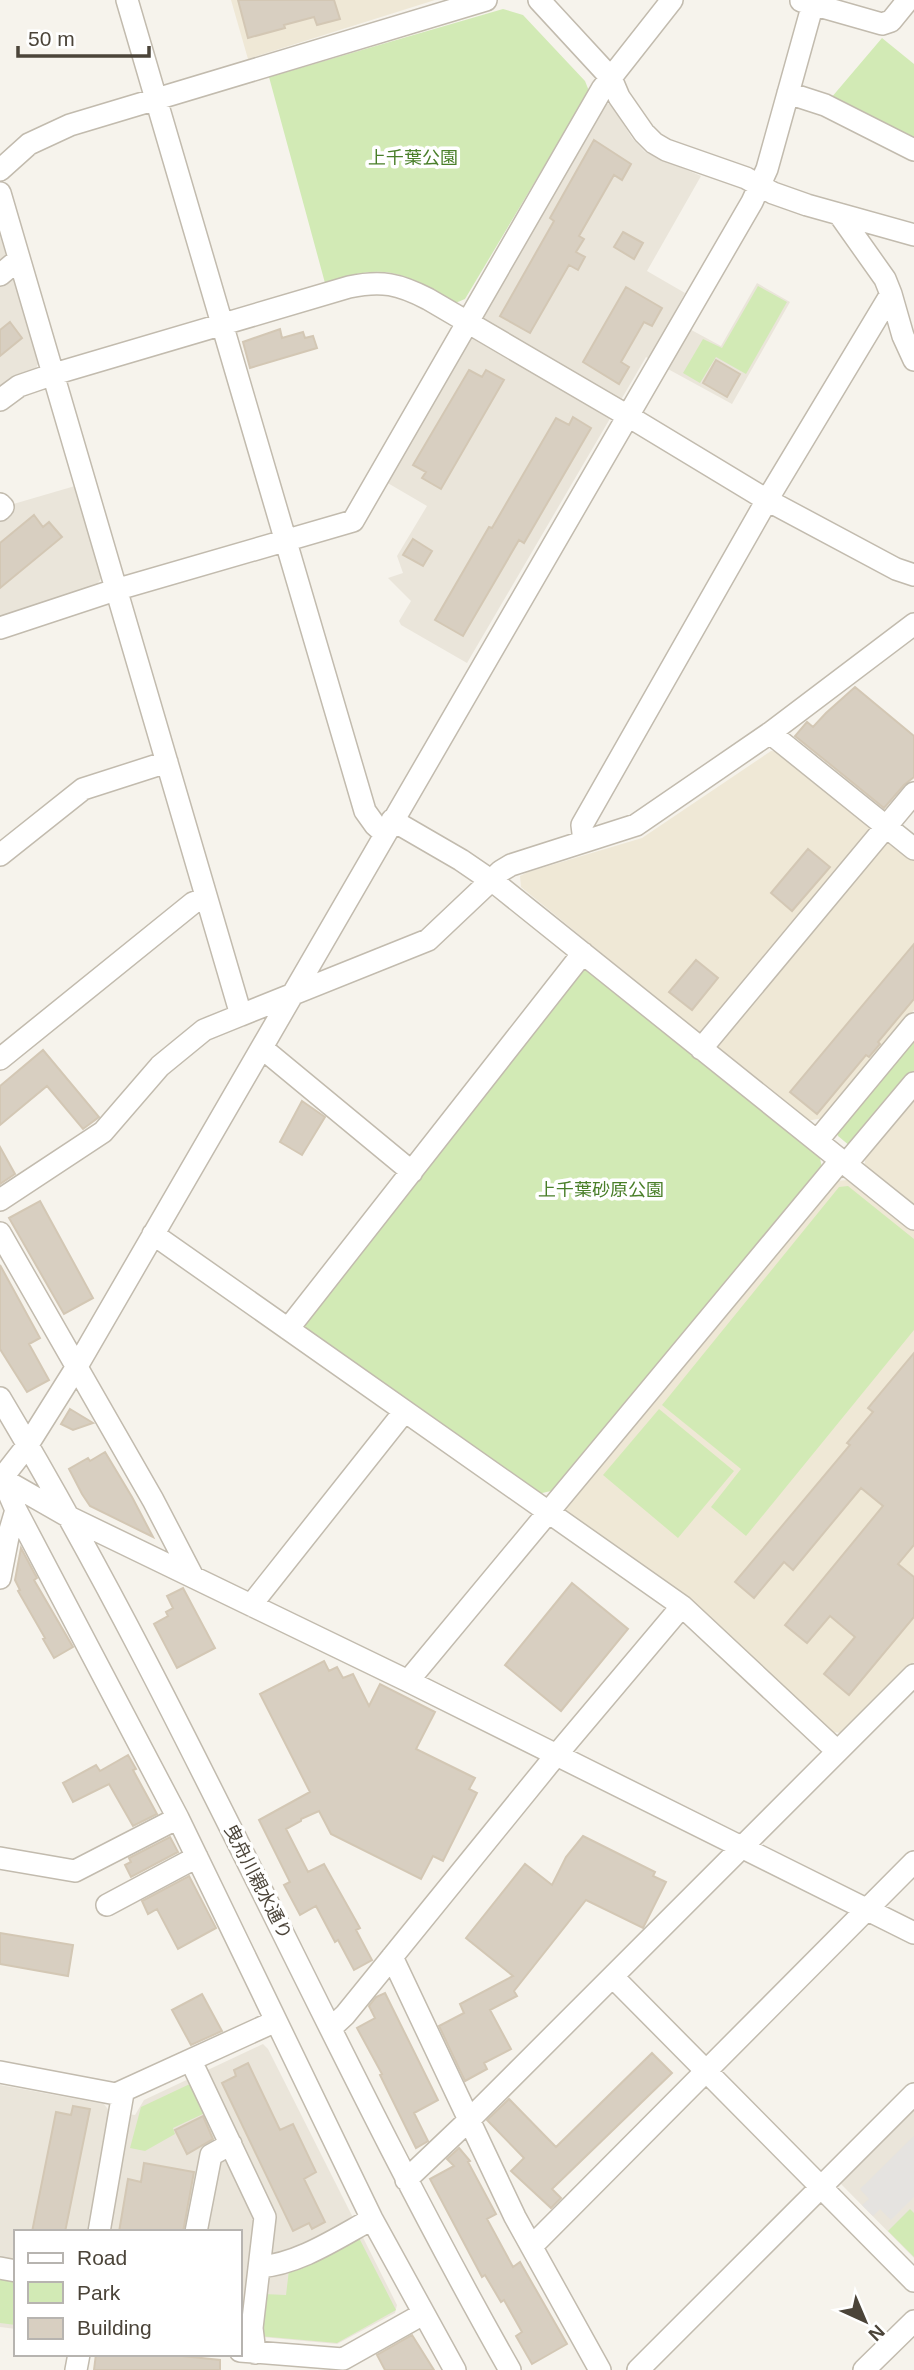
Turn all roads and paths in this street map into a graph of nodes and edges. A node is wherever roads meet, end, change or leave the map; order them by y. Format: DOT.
graph roads {
  1 [pos="127,0"];
  2 [pos="486,0"];
  3 [pos="539,0"];
  4 [pos="672,0"];
  5 [pos="908,0"];
  6 [pos="809,1"];
  7 [pos="611,78"];
  8 [pos="788,93"];
  9 [pos="156,99"];
  10 [pos="914,150"];
  11 [pos="0,170"];
  12 [pos="760,187"];
  13 [pos="0,193"];
  14 [pos="839,214"];
  15 [pos="914,233"];
  16 [pos="19,259"];
  17 [pos="0,275"];
  18 [pos="891,294"];
  19 [pos="468,322"];
  20 [pos="222,324"];
  21 [pos="914,360"];
  22 [pos="54,374"];
  23 [pos="0,400"];
  24 [pos="628,416"];
  25 [pos="767,500"];
  26 [pos="0,504"];
  27 [pos="0,510"];
  28 [pos="286,542"];
  29 [pos="914,575"];
  30 [pos="115,590"];
  31 [pos="914,624"];
  32 [pos="0,628"];
  33 [pos="770,733"];
  34 [pos="167,762"];
  35 [pos="914,793"];
  36 [pos="886,826"];
  37 [pos="388,827"];
  38 [pos="584,841"];
  39 [pos="914,849"];
  40 [pos="0,855"];
  41 [pos="492,880"];
  42 [pos="206,898"];
  43 [pos="583,953"];
  44 [pos="292,994"];
  45 [pos="241,1015"];
  46 [pos="914,1024"];
  47 [pos="261,1048"];
  48 [pos="701,1049"];
  49 [pos="0,1059"];
  50 [pos="914,1083"];
  51 [pos="817,1141"];
  52 [pos="844,1162"];
  53 [pos="412,1172"];
  54 [pos="0,1200"];
  55 [pos="914,1219"];
  56 [pos="0,1233"];
  57 [pos="153,1234"];
  58 [pos="288,1329"];
  59 [pos="76,1368"];
  60 [pos="0,1398"];
  61 [pos="404,1412"];
  62 [pos="27,1446"];
  63 [pos="1,1478"];
  64 [pos="16,1510"];
  65 [pos="547,1512"];
  66 [pos="71,1518"];
  67 [pos="191,1575"];
  68 [pos="0,1578"];
  69 [pos="251,1605"];
  70 [pos="682,1606"];
  71 [pos="914,1675"];
  72 [pos="408,1681"];
  73 [pos="837,1751"];
  74 [pos="555,1756"];
  75 [pos="178,1818"];
  76 [pos="742,1847"];
  77 [pos="197,1857"];
  78 [pos="0,1858"];
  79 [pos="914,1862"];
  80 [pos="107,1905"];
  81 [pos="867,1910"];
  82 [pos="914,1933"];
  83 [pos="392,1957"];
  84 [pos="613,1977"];
  85 [pos="276,2021"];
  86 [pos="331,2028"];
  87 [pos="191,2061"];
  88 [pos="705,2070"];
  89 [pos="0,2072"];
  90 [pos="123,2093"];
  91 [pos="914,2094"];
  92 [pos="468,2121"];
  93 [pos="231,2144"];
  94 [pos="406,2180"];
  95 [pos="821,2187"];
  96 [pos="372,2220"];
  97 [pos="99,2230"];
  98 [pos="197,2230"];
  99 [pos="532,2246"];
  100 [pos="259,2267"];
  101 [pos="914,2281"];
  102 [pos="423,2314"];
  103 [pos="914,2321"];
  104 [pos="247,2352"];
  105 [pos="455,2370"];
  106 [pos="510,2370"];
  107 [pos="600,2370"];
  108 [pos="638,2370"];
  109 [pos="864,2370"];
  1 -- 9 [label="street"];
  2 -- 9 [label="street"];
  3 -- 7 [label="street"];
  4 -- 7 [label="street"];
  5 -- 6 [label="street"];
  6 -- 8 [label="street"];
  7 -- 12 [label="street"];
  7 -- 19 [label="street"];
  8 -- 10 [label="street"];
  8 -- 12 [label="street"];
  9 -- 11 [label="street"];
  9 -- 20 [label="street"];
  12 -- 14 [label="street"];
  12 -- 24 [label="street"];
  13 -- 16 [label="street"];
  14 -- 15 [label="street"];
  14 -- 18 [label="street"];
  16 -- 17 [label="street"];
  16 -- 22 [label="street"];
  18 -- 21 [label="street"];
  18 -- 25 [label="street"];
  19 -- 20 [label="street"];
  19 -- 24 [label="street"];
  19 -- 28 [label="street"];
  20 -- 22 [label="street"];
  20 -- 28 [label="street"];
  22 -- 23 [label="street"];
  22 -- 30 [label="street"];
  24 -- 25 [label="street"];
  24 -- 37 [label="street"];
  25 -- 29 [label="street"];
  25 -- 38 [label="street"];
  26 -- 27 [label="street"];
  28 -- 30 [label="street"];
  28 -- 37 [label="street"];
  30 -- 32 [label="street"];
  30 -- 34 [label="street"];
  31 -- 33 [label="street"];
  33 -- 36 [label="street"];
  33 -- 38 [label="street"];
  34 -- 40 [label="street"];
  34 -- 42 [label="street"];
  35 -- 36 [label="street"];
  36 -- 39 [label="street"];
  36 -- 48 [label="street"];
  37 -- 41 [label="street"];
  37 -- 44 [label="street"];
  38 -- 41 [label="street"];
  41 -- 43 [label="street"];
  41 -- 44 [label="street"];
  42 -- 45 [label="street"];
  42 -- 49 [label="street"];
  43 -- 48 [label="street"];
  43 -- 53 [label="street"];
  44 -- 45 [label="street"];
  44 -- 47 [label="street"];
  45 -- 54 [label="street"];
  46 -- 51 [label="street"];
  47 -- 53 [label="street"];
  47 -- 57 [label="street"];
  48 -- 51 [label="street"];
  50 -- 52 [label="street"];
  51 -- 52 [label="street"];
  52 -- 55 [label="street"];
  52 -- 65 [label="street"];
  53 -- 58 [label="street"];
  56 -- 59 [label="street"];
  57 -- 58 [label="street"];
  57 -- 59 [label="street"];
  58 -- 61 [label="street"];
  59 -- 62 [label="street"];
  59 -- 67 [label="street"];
  60 -- 62 [label="street, 曳舟川親水通り"];
  61 -- 65 [label="street"];
  61 -- 69 [label="street"];
  62 -- 63 [label="street"];
  62 -- 66 [label="street, 曳舟川親水通り"];
  63 -- 64 [label="street"];
  63 -- 66 [label="street"];
  64 -- 68 [label="street"];
  64 -- 75 [label="street"];
  65 -- 70 [label="street"];
  65 -- 72 [label="street"];
  66 -- 67 [label="street"];
  66 -- 86 [label="street, 曳舟川親水通り"];
  67 -- 69 [label="street"];
  69 -- 72 [label="street"];
  70 -- 73 [label="street"];
  70 -- 74 [label="street"];
  71 -- 73 [label="street"];
  72 -- 74 [label="street"];
  73 -- 76 [label="street"];
  74 -- 76 [label="street"];
  74 -- 83 [label="street"];
  75 -- 77 [label="street"];
  75 -- 78 [label="street"];
  76 -- 81 [label="street"];
  76 -- 84 [label="street"];
  77 -- 80 [label="street"];
  77 -- 85 [label="street"];
  79 -- 81 [label="street"];
  81 -- 82 [label="street"];
  81 -- 88 [label="street"];
  83 -- 86 [label="street"];
  83 -- 92 [label="street"];
  84 -- 88 [label="street"];
  84 -- 92 [label="street"];
  85 -- 87 [label="street"];
  85 -- 96 [label="street"];
  86 -- 94 [label="street, 曳舟川親水通り"];
  87 -- 90 [label="street"];
  87 -- 93 [label="street"];
  88 -- 95 [label="street"];
  88 -- 99 [label="street"];
  89 -- 90 [label="street"];
  90 -- 97 [label="street"];
  91 -- 95 [label="street"];
  92 -- 94 [label="street"];
  92 -- 99 [label="street"];
  93 -- 98 [label="street"];
  93 -- 100 [label="street"];
  94 -- 106 [label="street, 曳舟川親水通り"];
  95 -- 101 [label="street"];
  95 -- 108 [label="street"];
  96 -- 100 [label="street"];
  96 -- 102 [label="street"];
  99 -- 107 [label="street"];
  100 -- 104 [label="street"];
  102 -- 104 [label="street"];
  102 -- 105 [label="street"];
  103 -- 109 [label="street"];
}
